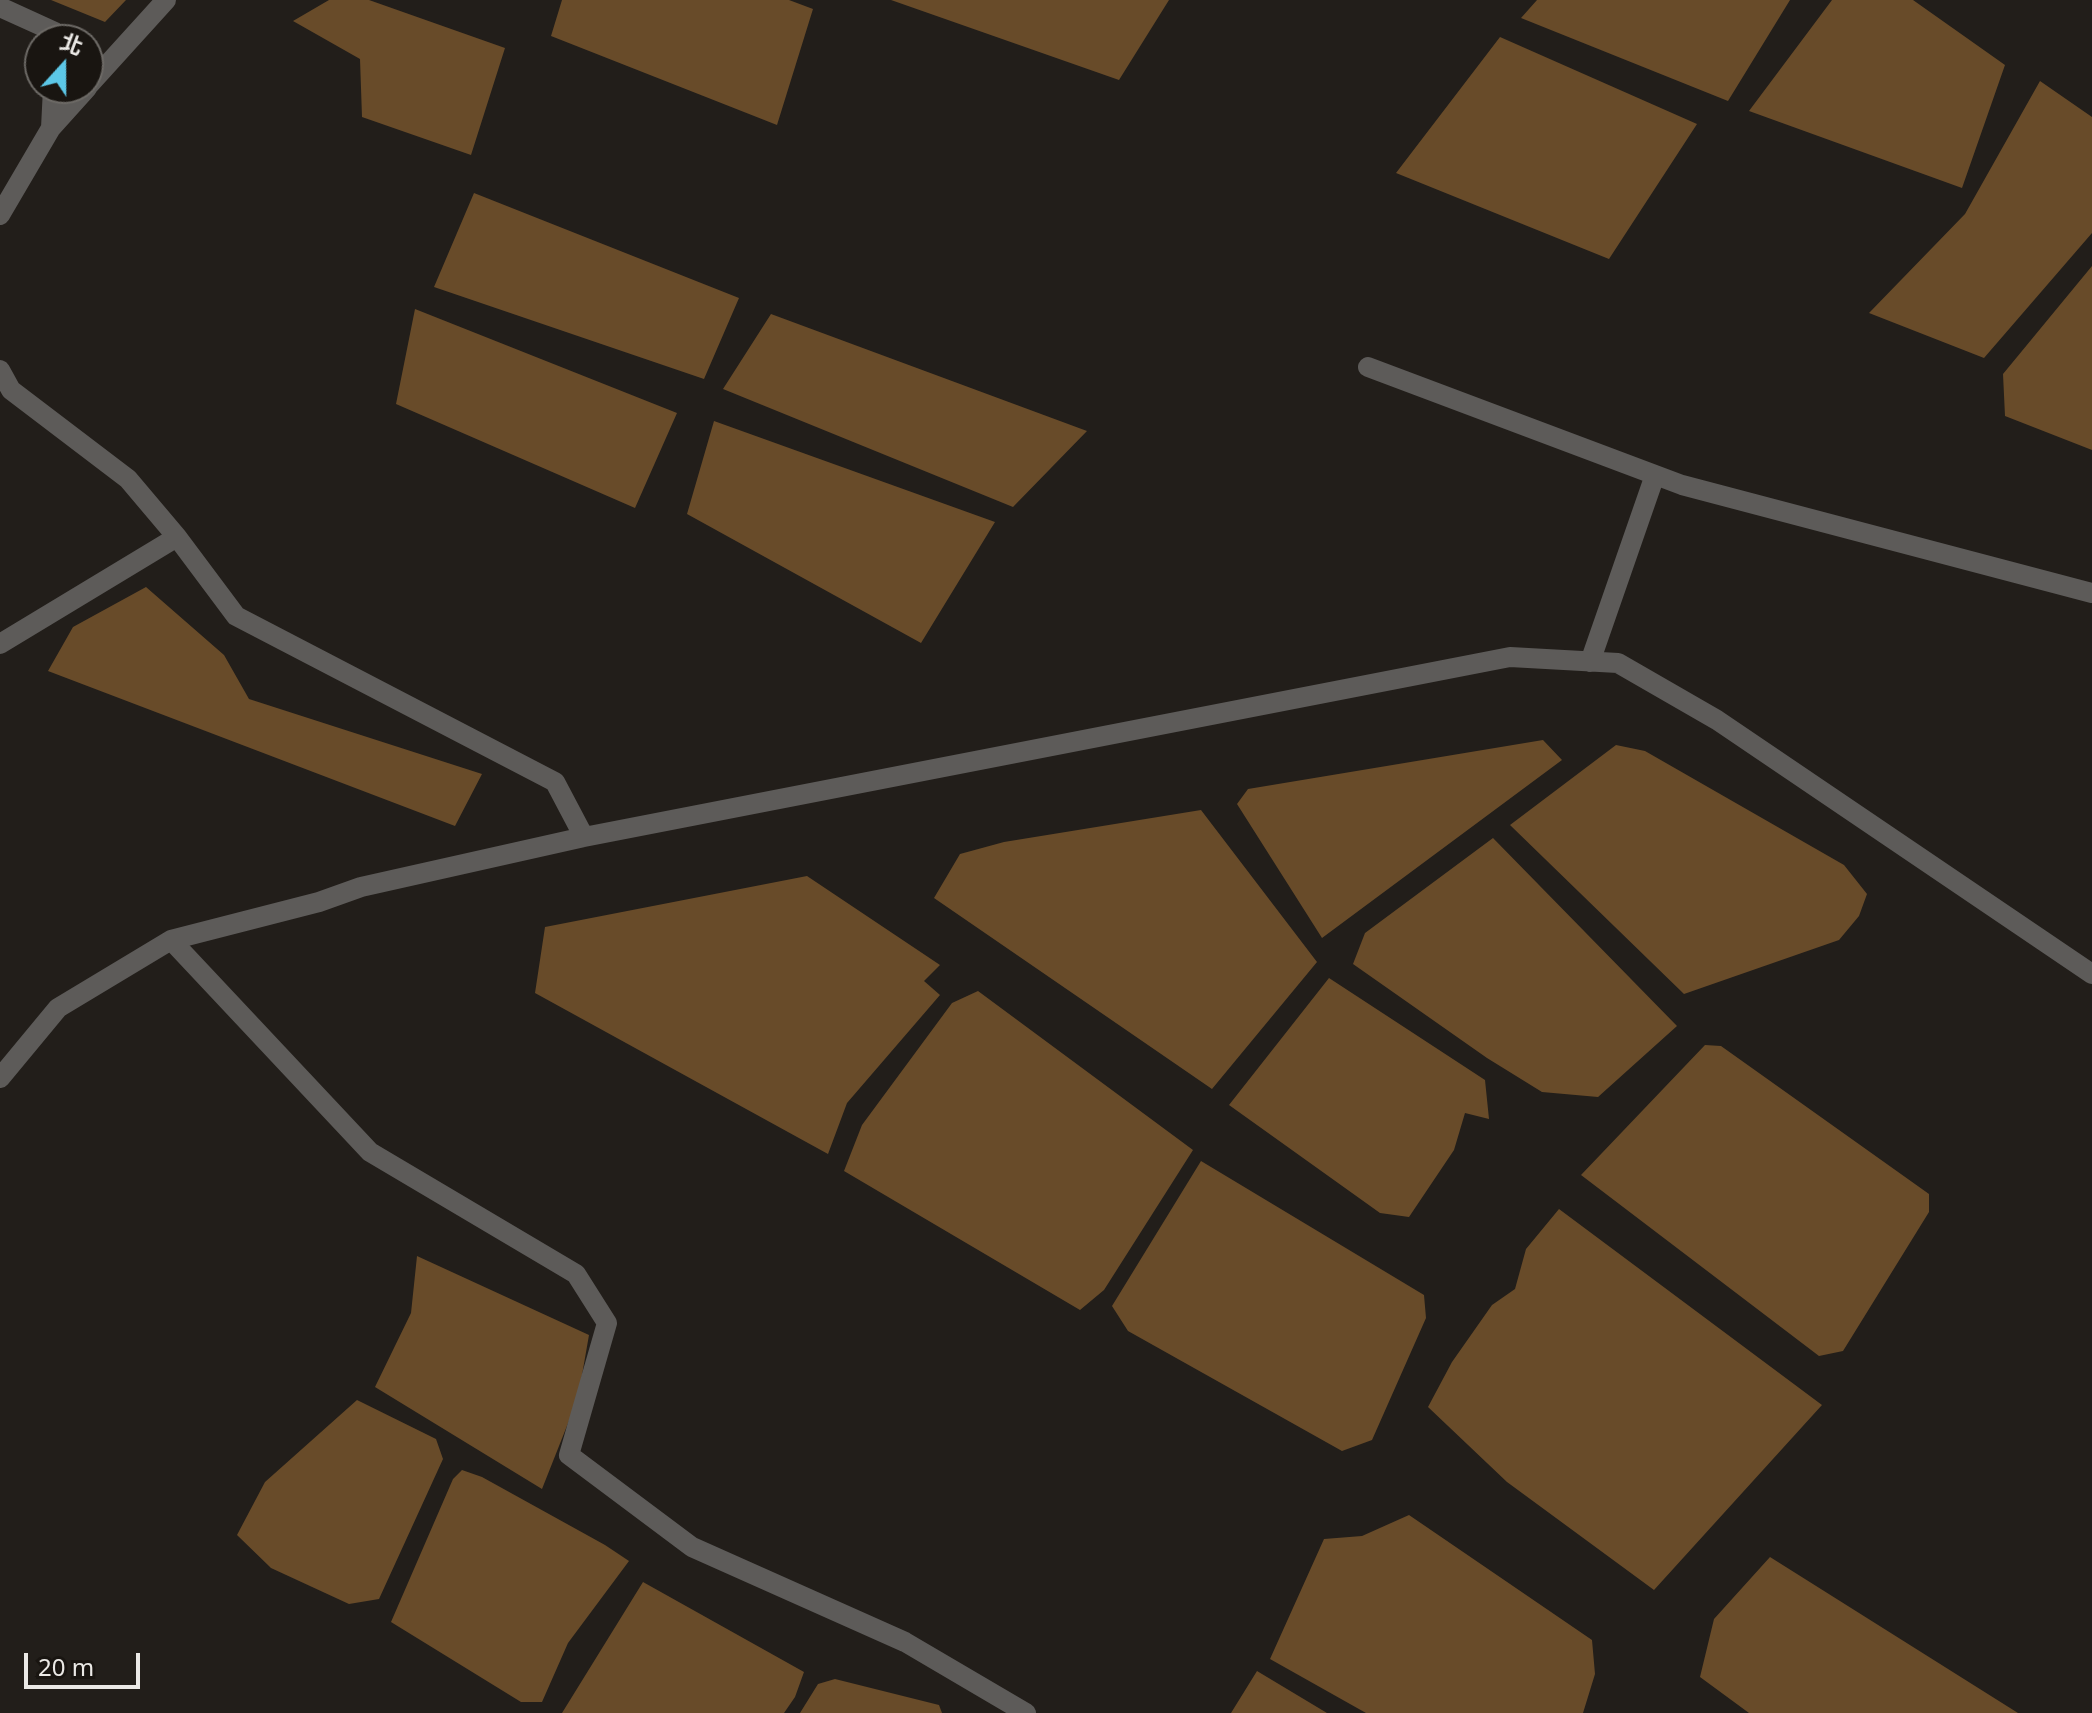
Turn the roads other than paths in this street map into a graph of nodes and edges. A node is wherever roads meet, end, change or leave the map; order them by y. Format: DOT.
graph roads {
  1 [pos="166,0"];
  2 [pos="0,7"];
  3 [pos="37,24"];
  4 [pos="104,68"];
  5 [pos="52,104"];
  6 [pos="72,104"];
  7 [pos="51,128"];
  8 [pos="0,215"];
  9 [pos="1368,367"];
  10 [pos="0,370"];
  11 [pos="1655,475"];
  12 [pos="177,537"];
  13 [pos="2092,593"];
  14 [pos="0,644"];
  15 [pos="1590,662"];
  16 [pos="584,837"];
  17 [pos="171,940"];
  18 [pos="2092,974"];
  19 [pos="0,1078"];
  20 [pos="1026,1713"];
  1 -- 4 [label="street"];
  2 -- 3 [label="street"];
  5 -- 7 [label="street"];
  6 -- 7 [label="street"];
  7 -- 8 [label="street"];
  9 -- 11 [label="street"];
  10 -- 12 [label="street"];
  11 -- 13 [label="street"];
  11 -- 15 [label="street"];
  12 -- 14 [label="street"];
  12 -- 16 [label="street"];
  15 -- 16 [label="street"];
  15 -- 18 [label="street"];
  16 -- 17 [label="street"];
  17 -- 19 [label="street"];
  17 -- 20 [label="street"];
}
